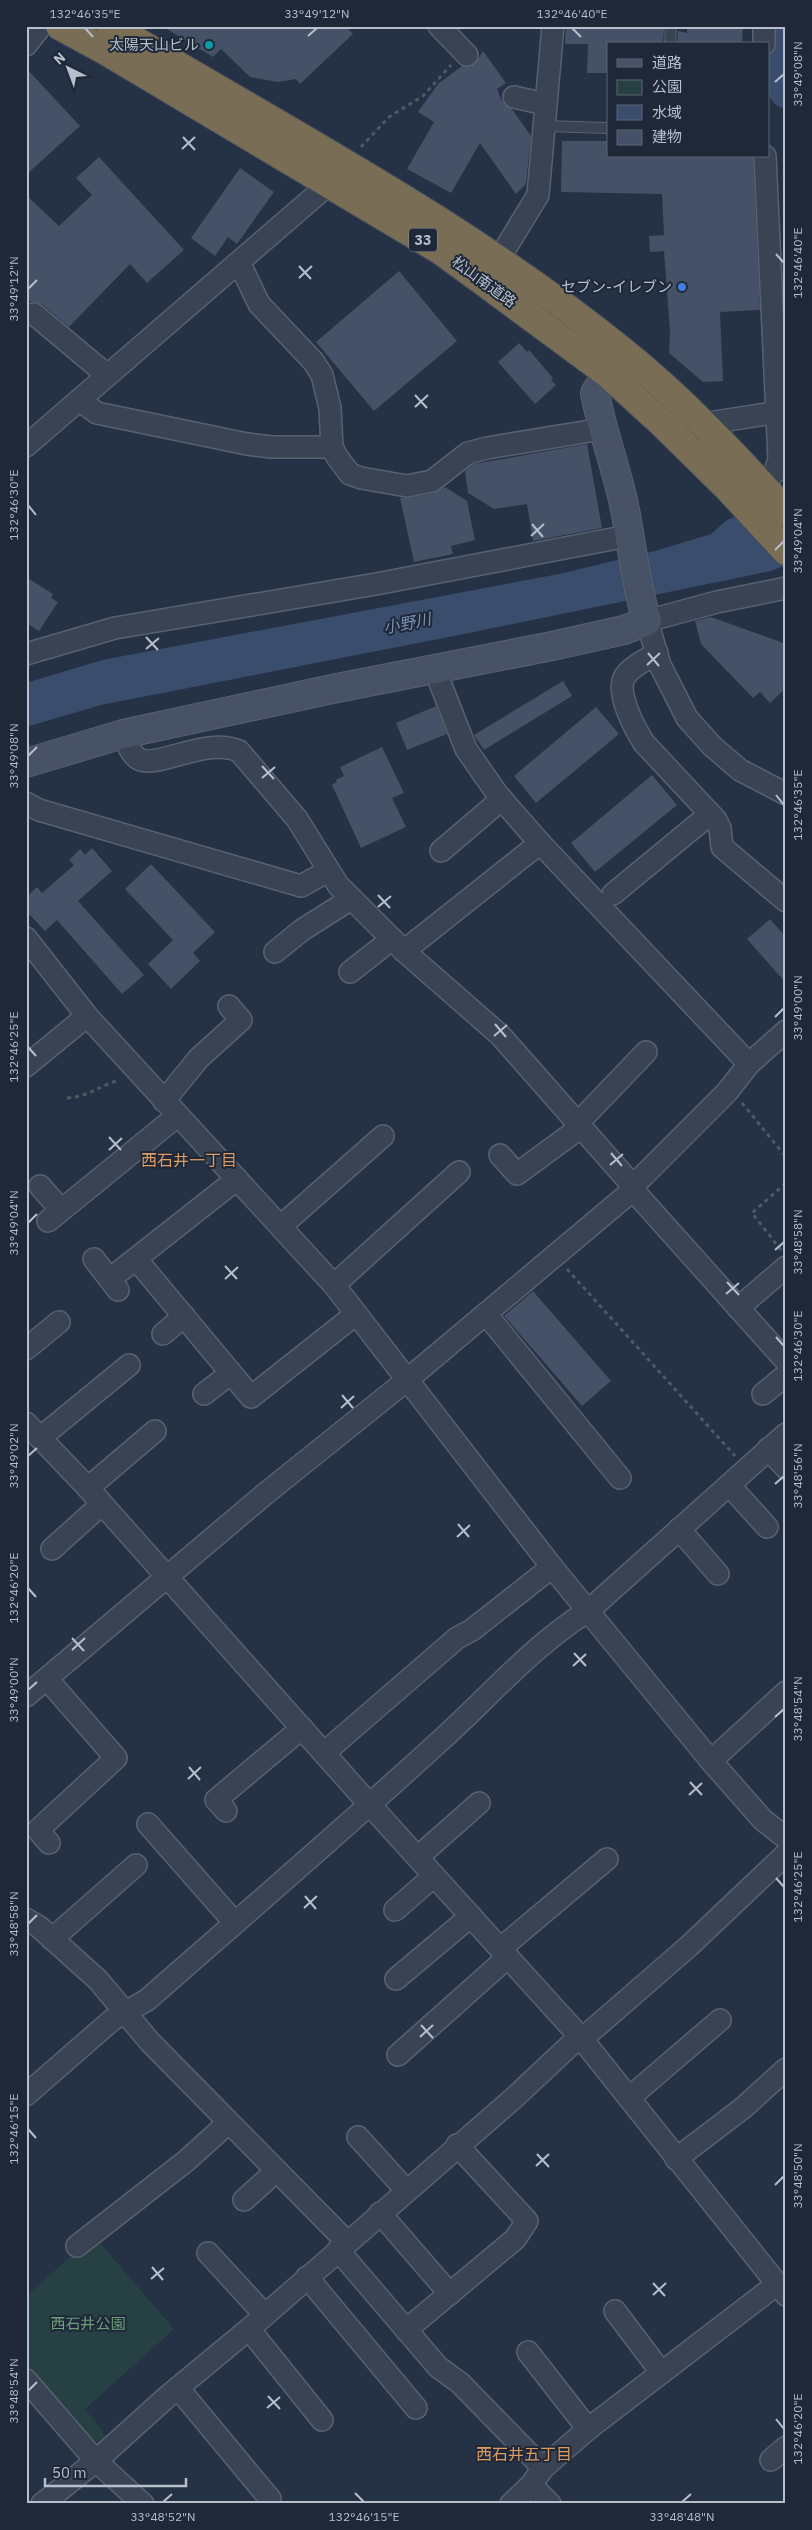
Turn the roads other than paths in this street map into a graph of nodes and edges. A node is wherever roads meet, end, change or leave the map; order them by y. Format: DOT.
graph roads {
  1 [pos="41,26"];
  2 [pos="60,26"];
  3 [pos="112,26"];
  4 [pos="440,26"];
  5 [pos="553,26"];
  6 [pos="671,26"];
  7 [pos="764,26"];
  8 [pos="670,42"];
  9 [pos="764,42"];
  10 [pos="26,45"];
  11 [pos="466,55"];
  12 [pos="514,96"];
  13 [pos="545,104"];
  14 [pos="544,126"];
  15 [pos="607,128"];
  16 [pos="766,158"];
  17 [pos="337,174"];
  18 [pos="239,262"];
  19 [pos="491,272"];
  20 [pos="34,314"];
  21 [pos="621,350"];
  22 [pos="607,373"];
  23 [pos="108,375"];
  24 [pos="79,400"];
  25 [pos="781,411"];
  26 [pos="702,424"];
  27 [pos="602,429"];
  28 [pos="26,446"];
  29 [pos="332,447"];
  30 [pos="773,497"];
  31 [pos="629,541"];
  32 [pos="786,551"];
  33 [pos="786,588"];
  34 [pos="646,616"];
  35 [pos="657,653"];
  36 [pos="26,654"];
  37 [pos="435,670"];
  38 [pos="123,734"];
  39 [pos="26,763"];
  40 [pos="786,794"];
  41 [pos="502,800"];
  42 [pos="26,803"];
  43 [pos="710,814"];
  44 [pos="540,843"];
  45 [pos="442,851"];
  46 [pos="328,871"];
  47 [pos="613,894"];
  48 [pos="351,898"];
  49 [pos="786,901"];
  50 [pos="26,938"];
  51 [pos="398,945"];
  52 [pos="275,952"];
  53 [pos="350,972"];
  54 [pos="229,1006"];
  55 [pos="87,1016"];
  56 [pos="786,1032"];
  57 [pos="646,1052"];
  58 [pos="749,1064"];
  59 [pos="26,1066"];
  60 [pos="170,1108"];
  61 [pos="579,1125"];
  62 [pos="384,1136"];
  63 [pos="500,1155"];
  64 [pos="459,1172"];
  65 [pos="237,1180"];
  66 [pos="40,1186"];
  67 [pos="633,1188"];
  68 [pos="281,1226"];
  69 [pos="94,1259"];
  70 [pos="136,1259"];
  71 [pos="786,1267"];
  72 [pos="334,1285"];
  73 [pos="738,1308"];
  74 [pos="356,1314"];
  75 [pos="486,1314"];
  76 [pos="184,1316"];
  77 [pos="59,1322"];
  78 [pos="163,1334"];
  79 [pos="781,1346"];
  80 [pos="26,1349"];
  81 [pos="129,1365"];
  82 [pos="231,1373"];
  83 [pos="786,1375"];
  84 [pos="407,1380"];
  85 [pos="204,1394"];
  86 [pos="763,1394"];
  87 [pos="33,1430"];
  88 [pos="155,1431"];
  89 [pos="786,1434"];
  90 [pos="768,1449"];
  91 [pos="786,1468"];
  92 [pos="620,1478"];
  93 [pos="728,1485"];
  94 [pos="88,1488"];
  95 [pos="102,1504"];
  96 [pos="767,1527"];
  97 [pos="679,1529"];
  98 [pos="52,1549"];
  99 [pos="552,1567"];
  100 [pos="718,1574"];
  101 [pos="167,1578"];
  102 [pos="588,1611"];
  103 [pos="47,1679"];
  104 [pos="786,1692"];
  105 [pos="26,1696"];
  106 [pos="302,1728"];
  107 [pos="324,1753"];
  108 [pos="711,1760"];
  109 [pos="479,1803"];
  110 [pos="370,1805"];
  111 [pos="226,1811"];
  112 [pos="148,1824"];
  113 [pos="786,1838"];
  114 [pos="49,1844"];
  115 [pos="786,1854"];
  116 [pos="418,1858"];
  117 [pos="595,1861"];
  118 [pos="136,1865"];
  119 [pos="434,1876"];
  120 [pos="395,1910"];
  121 [pos="471,1916"];
  122 [pos="26,1919"];
  123 [pos="235,1923"];
  124 [pos="52,1939"];
  125 [pos="504,1953"];
  126 [pos="396,1979"];
  127 [pos="127,2013"];
  128 [pos="720,2020"];
  129 [pos="581,2037"];
  130 [pos="398,2055"];
  131 [pos="786,2069"];
  132 [pos="26,2095"];
  133 [pos="628,2098"];
  134 [pos="228,2123"];
  135 [pos="358,2137"];
  136 [pos="457,2145"];
  137 [pos="676,2159"];
  138 [pos="276,2172"];
  139 [pos="406,2190"];
  140 [pos="244,2200"];
  141 [pos="380,2212"];
  142 [pos="77,2246"];
  143 [pos="342,2246"];
  144 [pos="208,2254"];
  145 [pos="307,2277"];
  146 [pos="780,2280"];
  147 [pos="450,2294"];
  148 [pos="615,2311"];
  149 [pos="265,2315"];
  150 [pos="248,2329"];
  151 [pos="406,2330"];
  152 [pos="528,2352"];
  153 [pos="661,2372"];
  154 [pos="26,2380"];
  155 [pos="178,2388"];
  156 [pos="416,2408"];
  157 [pos="322,2420"];
  158 [pos="588,2429"];
  159 [pos="96,2461"];
  160 [pos="537,2476"];
  161 [pos="26,2498"];
  162 [pos="270,2499"];
  163 [pos="32,2504"];
  164 [pos="42,2504"];
  165 [pos="143,2504"];
  166 [pos="511,2504"];
  167 [pos="550,2504"];
  1 -- 10 [label="street"];
  2 -- 17 [label="highway, 松山南道路 / 33"];
  3 -- 17 [label="highway, 松山南道路 / 33"];
  4 -- 11 [label="street"];
  5 -- 13 [label="street"];
  6 -- 8 [label="lane"];
  7 -- 9 [label="street"];
  12 -- 13 [label="street"];
  13 -- 14 [label="street"];
  14 -- 15 [label="lane"];
  14 -- 19 [label="street"];
  16 -- 25 [label="street"];
  17 -- 18 [label="street"];
  17 -- 19 [label="highway, 松山南道路 / 33"];
  18 -- 23 [label="street"];
  18 -- 29 [label="street"];
  19 -- 21 [label="highway, 松山南道路 / 33"];
  19 -- 22 [label="highway, 松山南道路 / 33"];
  20 -- 23 [label="street"];
  21 -- 22 [label="street"];
  21 -- 26 [label="highway, 松山南道路 / 33"];
  22 -- 27 [label="street"];
  22 -- 32 [label="highway, 松山南道路 / 33"];
  23 -- 24 [label="street"];
  24 -- 28 [label="street"];
  24 -- 29 [label="street"];
  25 -- 26 [label="street"];
  25 -- 30 [label="street"];
  26 -- 30 [label="highway, 松山南道路 / 33"];
  27 -- 29 [label="street"];
  27 -- 31 [label="street"];
  31 -- 34 [label="street"];
  31 -- 36 [label="street"];
  33 -- 34 [label="street"];
  34 -- 35 [label="street"];
  34 -- 37 [label="street"];
  35 -- 40 [label="street"];
  35 -- 43 [label="street"];
  37 -- 38 [label="street"];
  37 -- 41 [label="street"];
  38 -- 39 [label="street"];
  38 -- 46 [label="street"];
  41 -- 44 [label="street"];
  41 -- 45 [label="street"];
  42 -- 46 [label="street"];
  43 -- 47 [label="street"];
  43 -- 49 [label="street"];
  44 -- 51 [label="street"];
  44 -- 58 [label="street"];
  46 -- 48 [label="street"];
  48 -- 51 [label="street"];
  48 -- 52 [label="street"];
  50 -- 55 [label="street"];
  51 -- 53 [label="street"];
  51 -- 61 [label="street"];
  54 -- 60 [label="street"];
  55 -- 59 [label="street"];
  55 -- 60 [label="street"];
  56 -- 58 [label="street"];
  57 -- 61 [label="street"];
  58 -- 67 [label="street"];
  60 -- 65 [label="street"];
  60 -- 66 [label="street"];
  61 -- 63 [label="street"];
  61 -- 67 [label="street"];
  62 -- 68 [label="street"];
  64 -- 72 [label="street"];
  65 -- 68 [label="street"];
  65 -- 70 [label="street"];
  67 -- 73 [label="street"];
  67 -- 75 [label="street"];
  68 -- 72 [label="street"];
  69 -- 70 [label="street"];
  70 -- 76 [label="street"];
  71 -- 73 [label="street"];
  72 -- 74 [label="street"];
  73 -- 79 [label="street"];
  74 -- 82 [label="street"];
  74 -- 84 [label="street"];
  75 -- 84 [label="street"];
  75 -- 92 [label="street"];
  76 -- 78 [label="street"];
  76 -- 82 [label="street"];
  77 -- 80 [label="street"];
  81 -- 87 [label="street"];
  82 -- 85 [label="street"];
  83 -- 86 [label="street"];
  84 -- 99 [label="street"];
  84 -- 101 [label="street"];
  87 -- 94 [label="street"];
  88 -- 94 [label="street"];
  89 -- 90 [label="street"];
  90 -- 91 [label="street"];
  90 -- 93 [label="street"];
  93 -- 96 [label="street"];
  93 -- 97 [label="street"];
  94 -- 95 [label="street"];
  95 -- 98 [label="street"];
  95 -- 101 [label="street"];
  97 -- 100 [label="street"];
  97 -- 102 [label="street"];
  99 -- 102 [label="street"];
  99 -- 107 [label="street"];
  101 -- 103 [label="street"];
  101 -- 106 [label="street"];
  102 -- 108 [label="street"];
  102 -- 110 [label="street"];
  103 -- 105 [label="street"];
  103 -- 114 [label="street"];
  104 -- 108 [label="street"];
  106 -- 107 [label="street"];
  106 -- 111 [label="street"];
  107 -- 110 [label="street"];
  108 -- 113 [label="street"];
  109 -- 116 [label="street"];
  110 -- 116 [label="street"];
  110 -- 123 [label="street"];
  112 -- 123 [label="street"];
  115 -- 129 [label="street"];
  116 -- 119 [label="street"];
  117 -- 125 [label="street"];
  118 -- 124 [label="street"];
  119 -- 120 [label="street"];
  119 -- 121 [label="street"];
  121 -- 125 [label="street"];
  121 -- 126 [label="street"];
  122 -- 124 [label="street"];
  123 -- 127 [label="street"];
  124 -- 127 [label="street"];
  125 -- 129 [label="street"];
  125 -- 130 [label="street"];
  127 -- 132 [label="street"];
  127 -- 134 [label="street"];
  128 -- 133 [label="street"];
  129 -- 133 [label="street"];
  129 -- 136 [label="street"];
  131 -- 137 [label="street"];
  133 -- 137 [label="street"];
  134 -- 138 [label="street"];
  134 -- 142 [label="street"];
  135 -- 139 [label="street"];
  136 -- 139 [label="street"];
  136 -- 147 [label="street"];
  137 -- 146 [label="street"];
  138 -- 140 [label="street"];
  138 -- 143 [label="street"];
  139 -- 141 [label="street"];
  141 -- 143 [label="street"];
  141 -- 147 [label="street"];
  143 -- 145 [label="street"];
  143 -- 151 [label="street"];
  144 -- 149 [label="street"];
  145 -- 149 [label="street"];
  145 -- 156 [label="street"];
  146 -- 153 [label="street"];
  147 -- 151 [label="street"];
  148 -- 153 [label="street"];
  149 -- 150 [label="street"];
  150 -- 155 [label="street"];
  150 -- 157 [label="street"];
  151 -- 160 [label="street"];
  152 -- 158 [label="street"];
  153 -- 158 [label="street"];
  154 -- 159 [label="street"];
  155 -- 159 [label="street"];
  155 -- 162 [label="street"];
  158 -- 160 [label="street"];
  159 -- 164 [label="street"];
  159 -- 165 [label="street"];
  160 -- 166 [label="street"];
  160 -- 167 [label="street"];
  161 -- 163 [label="street"];
}
